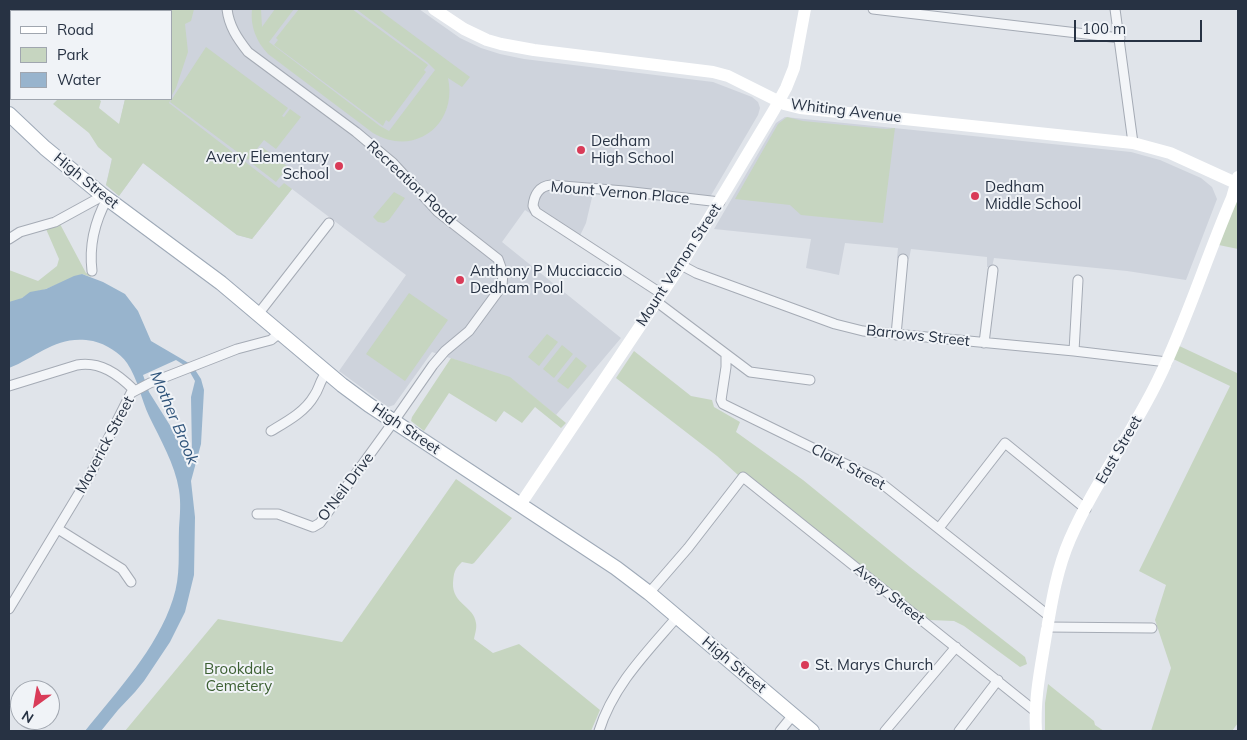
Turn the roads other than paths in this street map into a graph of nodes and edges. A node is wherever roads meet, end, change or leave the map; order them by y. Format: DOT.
graph roads {
  1 [pos="227,9"];
  2 [pos="434,9"];
  3 [pos="805,9"];
  4 [pos="873,9"];
  5 [pos="1115,9"];
  6 [pos="1120,38"];
  7 [pos="779,101"];
  8 [pos="9,114"];
  9 [pos="1133,143"];
  10 [pos="1238,182"];
  11 [pos="104,197"];
  12 [pos="720,202"];
  13 [pos="329,223"];
  14 [pos="9,240"];
  15 [pos="903,259"];
  16 [pos="680,265"];
  17 [pos="992,270"];
  18 [pos="92,271"];
  19 [pos="1078,280"];
  20 [pos="659,298"];
  21 [pos="259,313"];
  22 [pos="281,332"];
  23 [pos="896,335"];
  24 [pos="984,343"];
  25 [pos="1074,351"];
  26 [pos="726,354"];
  27 [pos="1167,362"];
  28 [pos="327,372"];
  29 [pos="810,380"];
  30 [pos="9,386"];
  31 [pos="135,390"];
  32 [pos="394,421"];
  33 [pos="271,430"];
  34 [pos="520,505"];
  35 [pos="1086,509"];
  36 [pos="257,514"];
  37 [pos="939,528"];
  38 [pos="58,529"];
  39 [pos="131,582"];
  40 [pos="649,593"];
  41 [pos="9,609"];
  42 [pos="676,617"];
  43 [pos="1048,621"];
  44 [pos="1152,628"];
  45 [pos="956,647"];
  46 [pos="998,680"];
  47 [pos="1035,711"];
  48 [pos="793,715"];
  49 [pos="600,731"];
  50 [pos="780,731"];
  51 [pos="812,731"];
  52 [pos="885,731"];
  53 [pos="959,731"];
  54 [pos="1036,731"];
  1 -- 32 [label="street, Recreation Road"];
  2 -- 7 [label="street, Whiting Avenue"];
  3 -- 7 [label="street, Mount Vernon Street"];
  4 -- 6 [label="street"];
  5 -- 6 [label="street"];
  6 -- 9 [label="street"];
  7 -- 9 [label="street, Whiting Avenue"];
  7 -- 12 [label="street, Mount Vernon Street"];
  8 -- 11 [label="main road, High Street"];
  9 -- 10 [label="street, Whiting Avenue"];
  10 -- 27 [label="street, East Street"];
  11 -- 14 [label="street"];
  11 -- 18 [label="street"];
  11 -- 21 [label="main road, High Street"];
  12 -- 16 [label="street, Mount Vernon Street"];
  12 -- 20 [label="street, Mount Vernon Place"];
  13 -- 21 [label="street"];
  15 -- 23 [label="street"];
  16 -- 20 [label="street, Mount Vernon Street"];
  16 -- 23 [label="street, Barrows Street"];
  17 -- 24 [label="street"];
  19 -- 25 [label="street"];
  20 -- 26 [label="street"];
  20 -- 34 [label="street, Mount Vernon Street"];
  21 -- 22 [label="main road, High Street"];
  22 -- 28 [label="main road, High Street"];
  22 -- 31 [label="street, Maverick Street"];
  23 -- 24 [label="street, Barrows Street"];
  24 -- 25 [label="street, Barrows Street"];
  25 -- 27 [label="street, Barrows Street"];
  26 -- 29 [label="street"];
  26 -- 37 [label="street, Clark Street"];
  27 -- 35 [label="street, East Street"];
  28 -- 32 [label="main road, High Street"];
  28 -- 33 [label="street"];
  30 -- 31 [label="street"];
  31 -- 38 [label="street, Maverick Street"];
  32 -- 34 [label="main road, High Street"];
  32 -- 36 [label="street, O'Neil Drive"];
  34 -- 40 [label="main road, High Street"];
  35 -- 37 [label="street"];
  35 -- 43 [label="street, East Street"];
  37 -- 43 [label="street, Clark Street"];
  38 -- 39 [label="street"];
  38 -- 41 [label="street, Maverick Street"];
  40 -- 42 [label="main road, High Street"];
  40 -- 45 [label="street, Avery Street"];
  42 -- 48 [label="main road, High Street"];
  42 -- 49 [label="street"];
  43 -- 44 [label="street"];
  43 -- 47 [label="street, East Street"];
  45 -- 46 [label="street, Avery Street"];
  45 -- 52 [label="street"];
  46 -- 47 [label="street, Avery Street"];
  46 -- 53 [label="street"];
  47 -- 54 [label="street, East Street"];
  48 -- 50 [label="street"];
  48 -- 51 [label="main road, High Street"];
}
